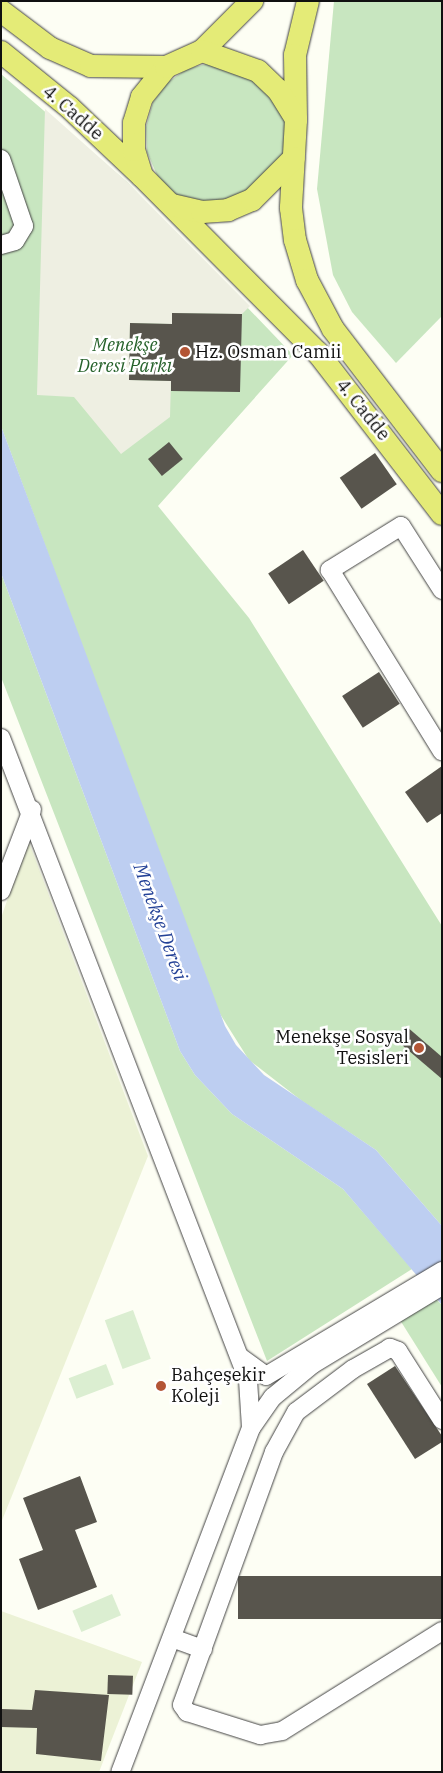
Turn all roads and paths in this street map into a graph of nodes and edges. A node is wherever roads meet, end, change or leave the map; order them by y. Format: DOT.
graph roads {
  1 [pos="252,1"];
  2 [pos="308,1"];
  3 [pos="1,12"];
  4 [pos="1,52"];
  5 [pos="202,52"];
  6 [pos="166,67"];
  7 [pos="296,120"];
  8 [pos="294,158"];
  9 [pos="1,160"];
  10 [pos="142,176"];
  11 [pos="171,205"];
  12 [pos="1,245"];
  13 [pos="442,471"];
  14 [pos="442,514"];
  15 [pos="442,590"];
  16 [pos="1,738"];
  17 [pos="442,750"];
  18 [pos="32,810"];
  19 [pos="1,891"];
  20 [pos="442,1271"];
  21 [pos="442,1286"];
  22 [pos="414,1295"];
  23 [pos="240,1357"];
  24 [pos="266,1376"];
  25 [pos="249,1402"];
  26 [pos="442,1420"];
  27 [pos="251,1428"];
  28 [pos="442,1631"];
  29 [pos="172,1638"];
  30 [pos="202,1649"];
  31 [pos="126,1770"];
  1 -- 5 [label="main road"];
  2 -- 7 [label="main road"];
  3 -- 6 [label="main road"];
  4 -- 10 [label="main road, 4. Cadde"];
  5 -- 6 [label="main road"];
  5 -- 7 [label="main road"];
  6 -- 10 [label="main road"];
  7 -- 8 [label="main road"];
  8 -- 11 [label="main road"];
  8 -- 13 [label="main road, 4. Cadde"];
  9 -- 12 [label="street"];
  10 -- 11 [label="main road"];
  11 -- 14 [label="main road, 4. Cadde"];
  15 -- 17 [label="street"];
  16 -- 18 [label="street"];
  18 -- 19 [label="street"];
  18 -- 23 [label="street"];
  20 -- 22 [label="street"];
  21 -- 22 [label="street"];
  22 -- 24 [label="street"];
  22 -- 27 [label="street"];
  23 -- 24 [label="street"];
  23 -- 25 [label="street"];
  24 -- 25 [label="street"];
  25 -- 27 [label="street"];
  26 -- 30 [label="street"];
  27 -- 29 [label="street"];
  28 -- 30 [label="street"];
  29 -- 30 [label="street"];
  29 -- 31 [label="street"];
}
